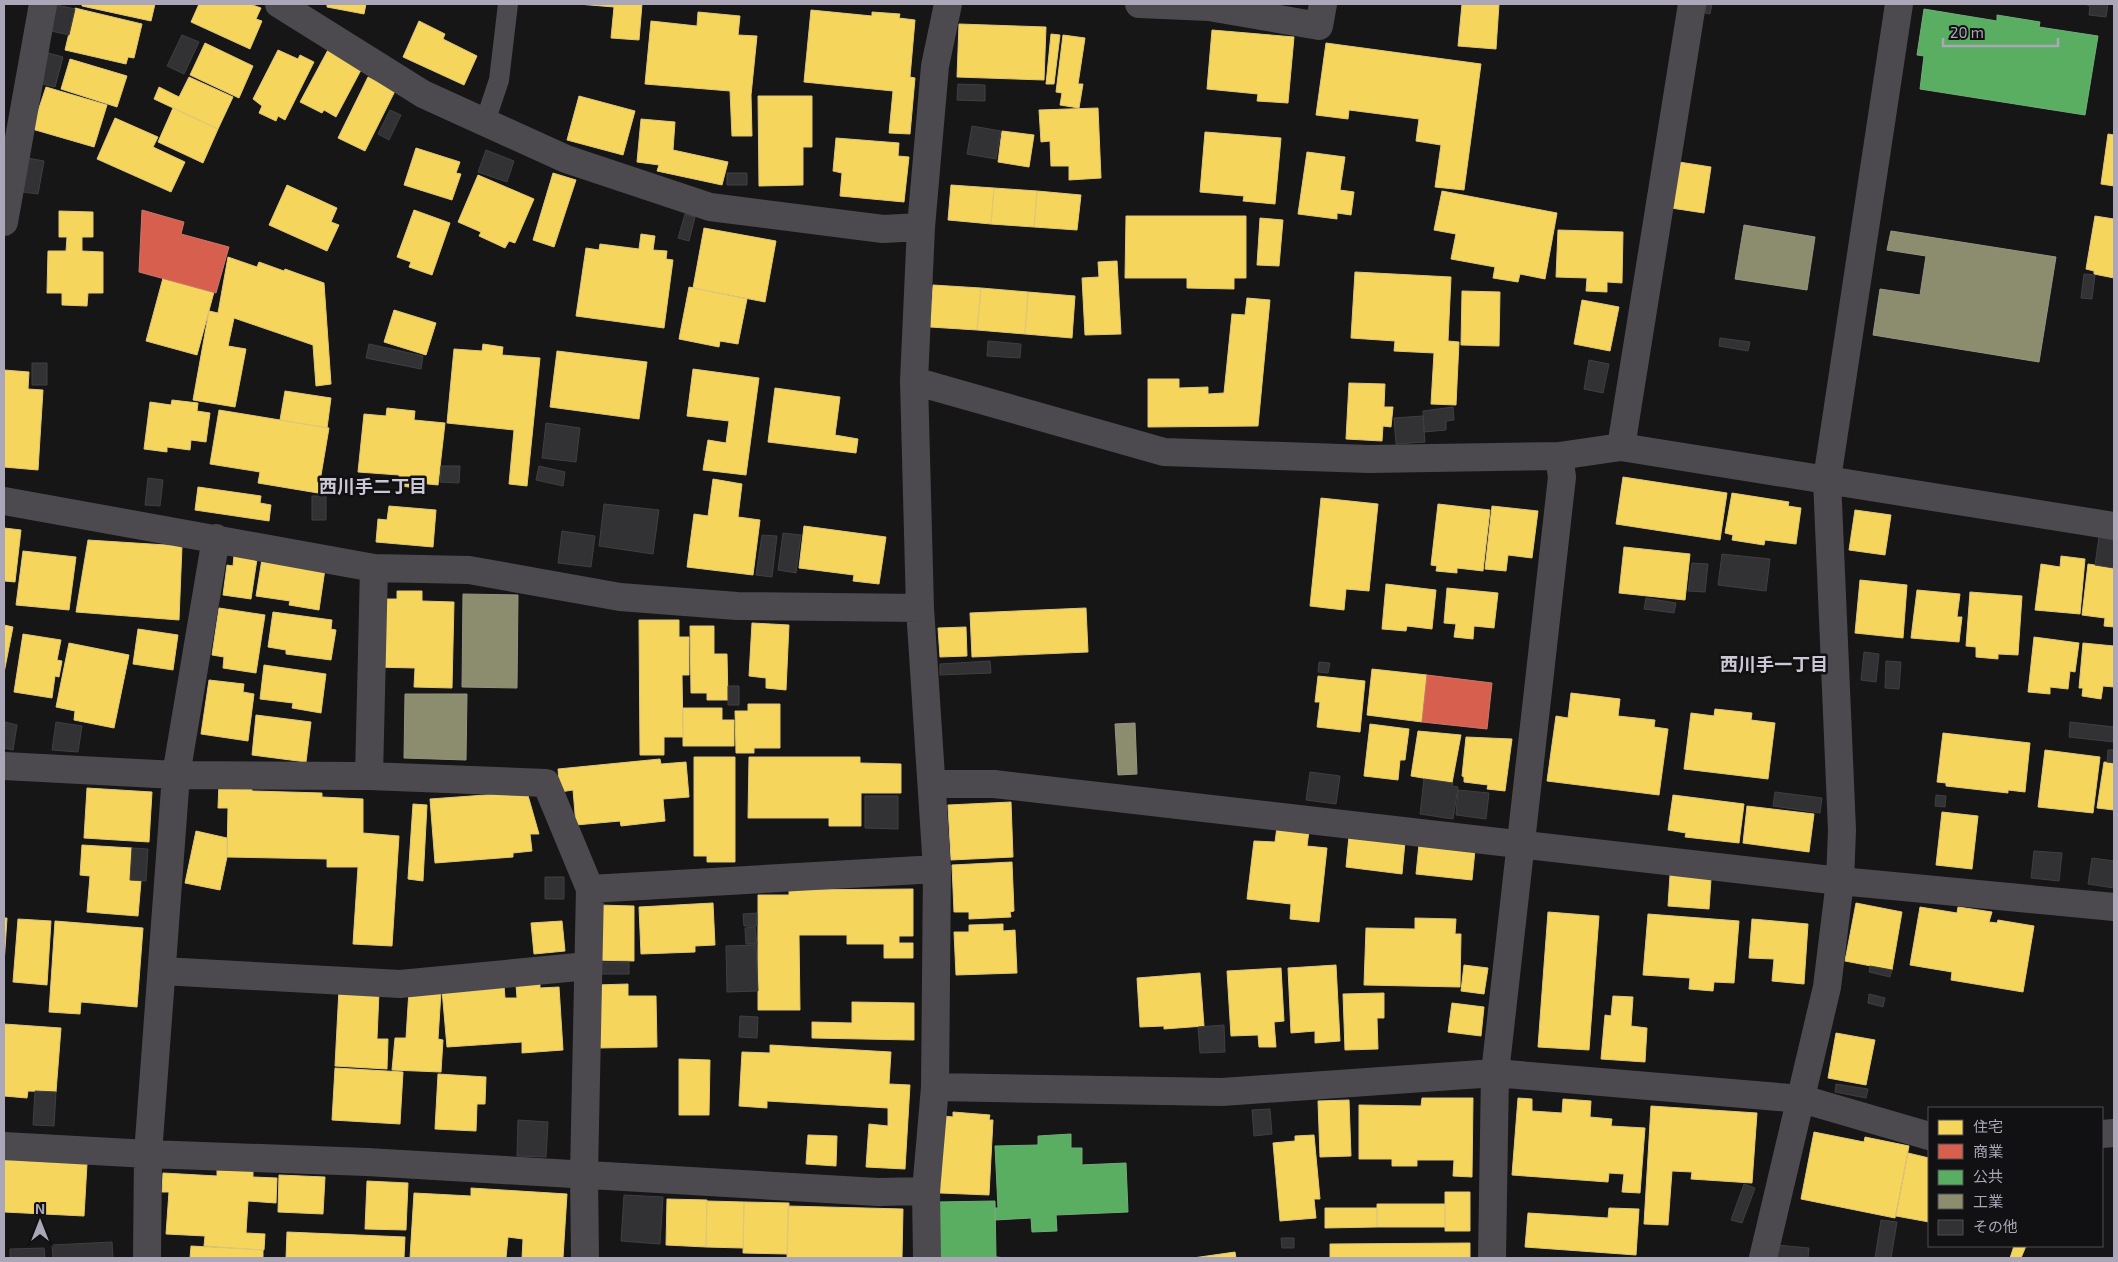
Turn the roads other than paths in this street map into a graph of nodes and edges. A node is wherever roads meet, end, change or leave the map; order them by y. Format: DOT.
graph roads {
  1 [pos="43,4"];
  2 [pos="279,4"];
  3 [pos="508,4"];
  4 [pos="948,4"];
  5 [pos="1138,4"];
  6 [pos="1323,4"];
  7 [pos="1692,4"];
  8 [pos="1899,4"];
  9 [pos="485,122"];
  10 [pos="4,222"];
  11 [pos="921,227"];
  12 [pos="914,381"];
  13 [pos="1621,447"];
  14 [pos="1559,456"];
  15 [pos="1827,479"];
  16 [pos="4,501"];
  17 [pos="2114,526"];
  18 [pos="216,538"];
  19 [pos="374,568"];
  20 [pos="920,608"];
  21 [pos="4,766"];
  22 [pos="176,775"];
  23 [pos="369,776"];
  24 [pos="932,784"];
  25 [pos="1520,846"];
  26 [pos="937,868"];
  27 [pos="1840,881"];
  28 [pos="590,889"];
  29 [pos="2114,907"];
  30 [pos="588,966"];
  31 [pos="162,971"];
  32 [pos="1495,1073"];
  33 [pos="935,1087"];
  34 [pos="1802,1099"];
  35 [pos="1928,1136"];
  36 [pos="4,1146"];
  37 [pos="148,1154"];
  38 [pos="584,1174"];
  39 [pos="926,1191"];
  40 [pos="147,1258"];
  41 [pos="585,1258"];
  42 [pos="927,1258"];
  43 [pos="1492,1258"];
  44 [pos="1763,1258"];
  1 -- 10 [label="street"];
  2 -- 9 [label="street"];
  3 -- 9 [label="lane"];
  4 -- 11 [label="street"];
  5 -- 6 [label="street"];
  7 -- 13 [label="street"];
  8 -- 15 [label="street"];
  9 -- 11 [label="street"];
  11 -- 12 [label="street"];
  12 -- 14 [label="street"];
  12 -- 20 [label="street"];
  13 -- 14 [label="street"];
  13 -- 15 [label="street"];
  14 -- 25 [label="street"];
  15 -- 17 [label="street"];
  15 -- 27 [label="street"];
  16 -- 18 [label="street"];
  18 -- 19 [label="street"];
  18 -- 22 [label="street"];
  19 -- 20 [label="street"];
  19 -- 23 [label="street"];
  20 -- 24 [label="street"];
  21 -- 22 [label="street"];
  22 -- 23 [label="street"];
  22 -- 31 [label="street"];
  23 -- 28 [label="street"];
  24 -- 25 [label="street"];
  24 -- 26 [label="street"];
  25 -- 27 [label="street"];
  25 -- 32 [label="street"];
  26 -- 28 [label="street"];
  26 -- 33 [label="street"];
  27 -- 29 [label="street"];
  27 -- 34 [label="street"];
  28 -- 30 [label="street"];
  30 -- 31 [label="street"];
  30 -- 38 [label="street"];
  31 -- 37 [label="street"];
  32 -- 33 [label="street"];
  32 -- 34 [label="street"];
  32 -- 43 [label="street"];
  33 -- 39 [label="street"];
  34 -- 35 [label="street"];
  34 -- 44 [label="street"];
  36 -- 37 [label="street"];
  37 -- 38 [label="street"];
  37 -- 40 [label="street"];
  38 -- 39 [label="street"];
  38 -- 41 [label="street"];
  39 -- 42 [label="street"];
}
